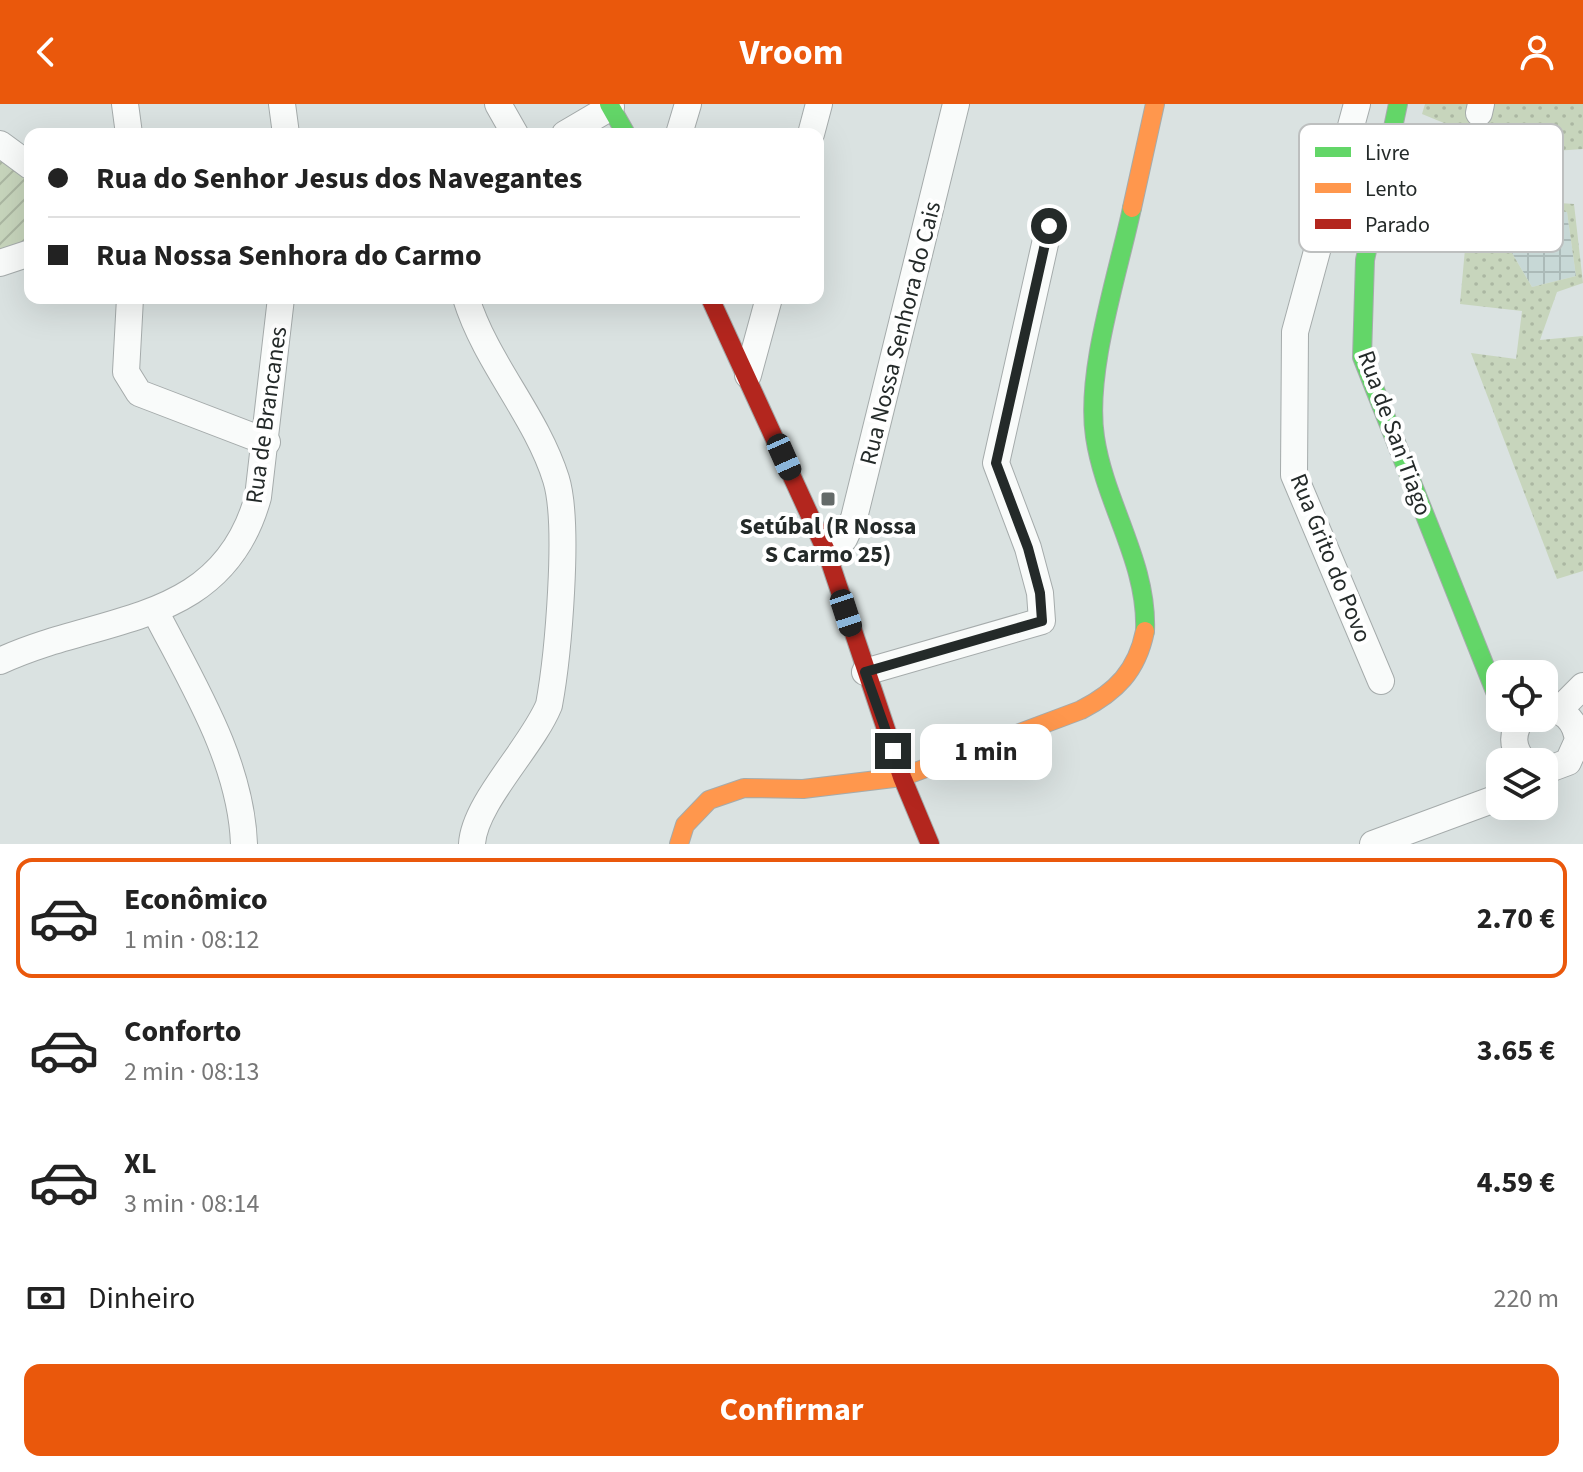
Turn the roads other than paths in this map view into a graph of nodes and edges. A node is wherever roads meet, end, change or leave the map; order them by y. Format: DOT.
graph roads {
  1 [pos="125,104"];
  2 [pos="282,104"];
  3 [pos="498,104"];
  4 [pos="688,104"];
  5 [pos="819,104"];
  6 [pos="956,104"];
  7 [pos="1155,104"];
  8 [pos="1357,104"];
  9 [pos="1398,104"];
  10 [pos="610,106"];
  11 [pos="1352,124"];
  12 [pos="1393,124"];
  13 [pos="128,128"];
  14 [pos="285,128"];
  15 [pos="512,128"];
  16 [pos="575,128"];
  17 [pos="623,128"];
  18 [pos="681,128"];
  19 [pos="813,128"];
  20 [pos="0,144"];
  21 [pos="24,162"];
  22 [pos="1049,226"];
  23 [pos="1317,252"];
  24 [pos="1365,252"];
  25 [pos="24,255"];
  26 [pos="0,263"];
  27 [pos="130,304"];
  28 [pos="280,304"];
  29 [pos="468,304"];
  30 [pos="713,304"];
  31 [pos="767,304"];
  32 [pos="748,375"];
  33 [pos="267,442"];
  34 [pos="827,553"];
  35 [pos="155,611"];
  36 [pos="0,661"];
  37 [pos="1486,669"];
  38 [pos="865,672"];
  39 [pos="1381,681"];
  40 [pos="1583,686"];
  41 [pos="1558,704"];
  42 [pos="1558,714"];
  43 [pos="1579,757"];
  44 [pos="1558,768"];
  45 [pos="902,777"];
  46 [pos="1486,804"];
  47 [pos="1414,837"];
  48 [pos="244,844"];
  49 [pos="472,844"];
  50 [pos="679,844"];
  51 [pos="911,844"];
  52 [pos="930,844"];
  53 [pos="1373,844"];
  1 -- 13 [label="street"];
  2 -- 14 [label="street"];
  3 -- 15 [label="street"];
  4 -- 18 [label="street"];
  5 -- 19 [label="street"];
  6 -- 34 [label="street, Rua Nossa Senhora do Cais"];
  7 -- 45 [label="street"];
  8 -- 11 [label="street, Rua Grito do Povo"];
  9 -- 12 [label="street, Rua de San'Tiago"];
  10 -- 16 [label="street"];
  10 -- 17 [label="street"];
  20 -- 21 [label="street"];
  22 -- 38 [label="street"];
  23 -- 39 [label="street, Rua Grito do Povo"];
  24 -- 37 [label="street, Rua de San'Tiago"];
  25 -- 26 [label="street"];
  27 -- 33 [label="street"];
  28 -- 33 [label="street, Rua de Brancanes"];
  29 -- 49 [label="street"];
  30 -- 32 [label="street"];
  31 -- 32 [label="street"];
  32 -- 34 [label="street"];
  33 -- 35 [label="street, Rua de Brancanes"];
  34 -- 38 [label="street"];
  35 -- 36 [label="street, Rua de Brancanes"];
  35 -- 48 [label="street"];
  38 -- 45 [label="street"];
  40 -- 41 [label="street"];
  42 -- 43 [label="street"];
  43 -- 44 [label="street"];
  45 -- 50 [label="street"];
  45 -- 51 [label="street"];
  45 -- 52 [label="street"];
  46 -- 47 [label="street"];
  47 -- 53 [label="street"];
}
